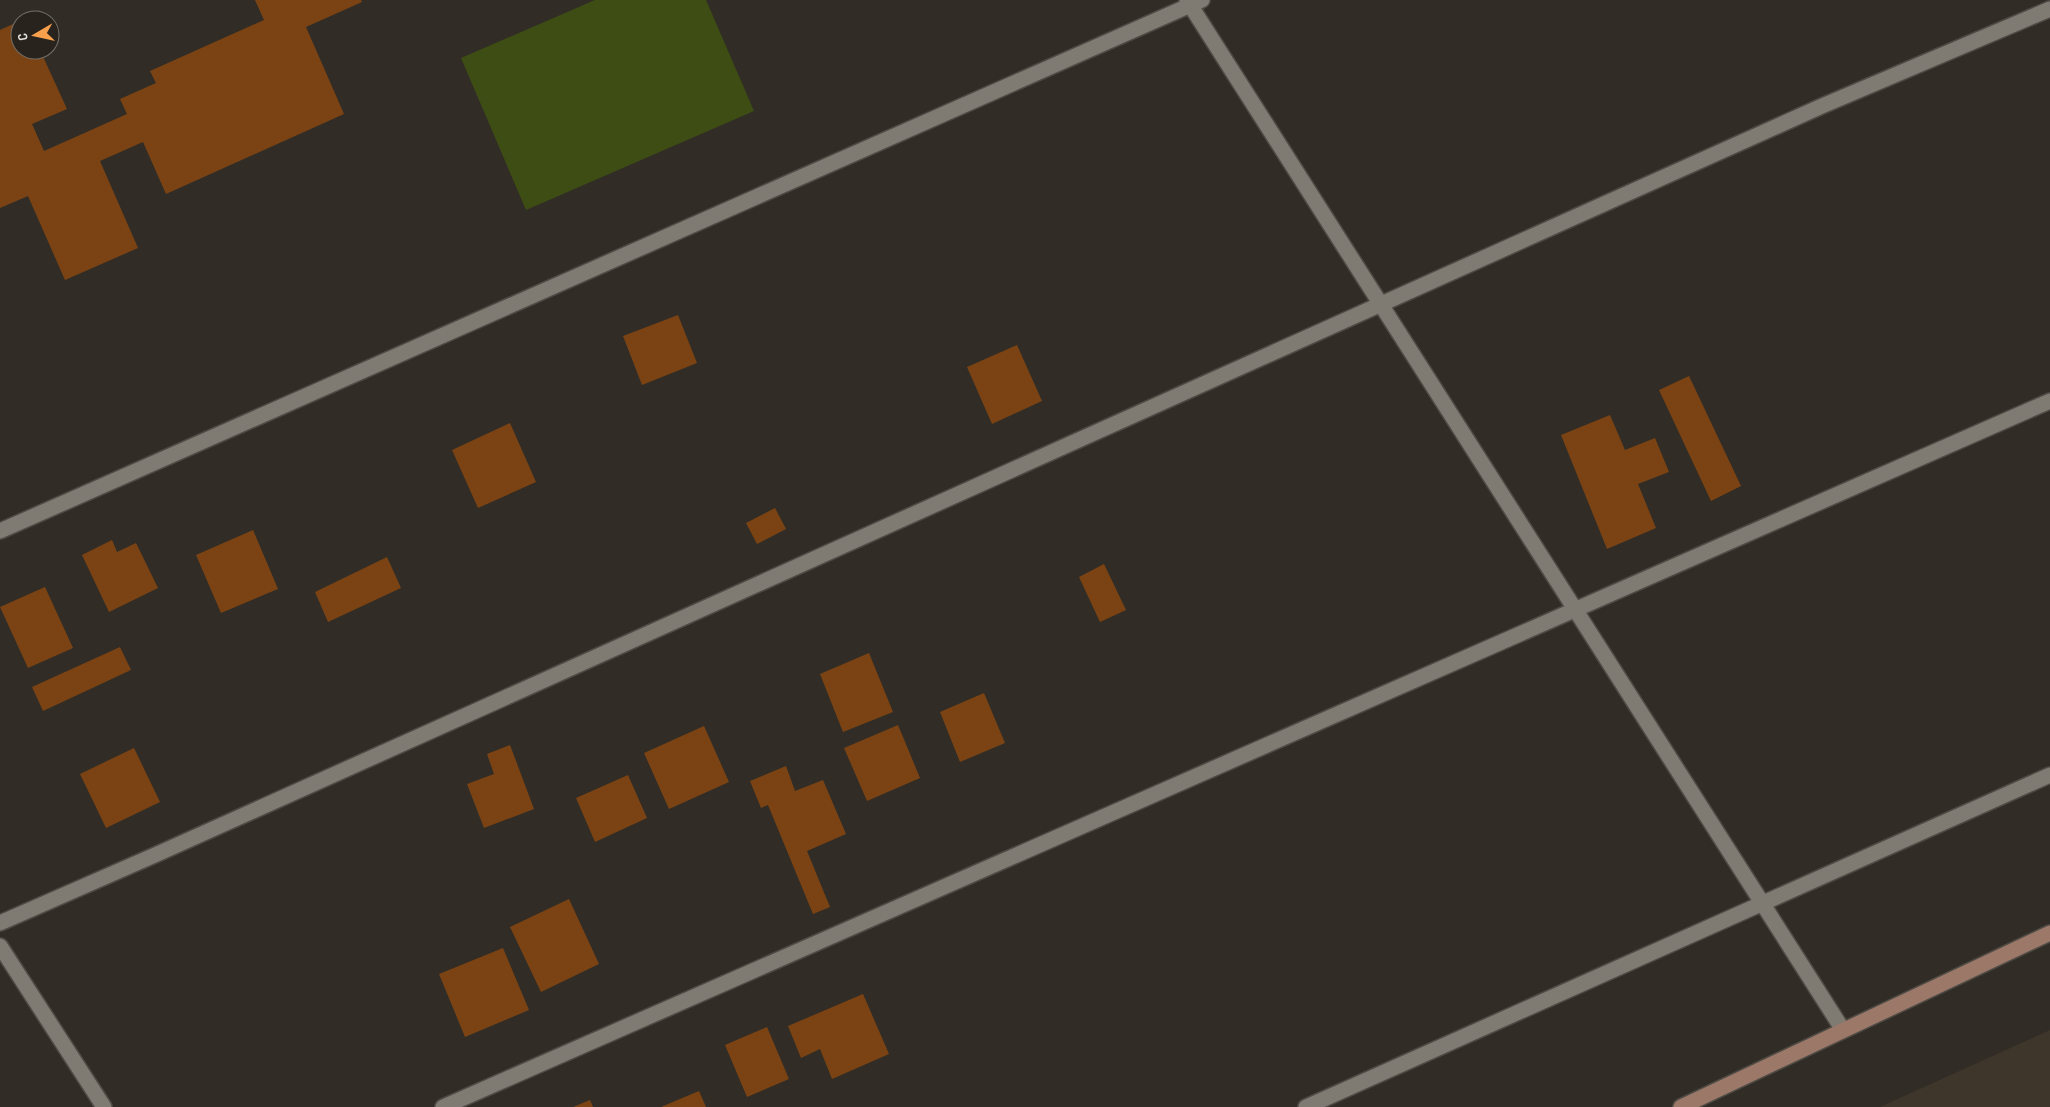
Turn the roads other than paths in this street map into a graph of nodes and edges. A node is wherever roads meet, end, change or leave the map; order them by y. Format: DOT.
graph roads {
  1 [pos="1193,2"];
  2 [pos="2050,9"];
  3 [pos="1381,304"];
  4 [pos="2050,401"];
  5 [pos="0,531"];
  6 [pos="1575,609"];
  7 [pos="2050,774"];
  8 [pos="1763,903"];
  9 [pos="0,923"];
  10 [pos="2050,933"];
  11 [pos="0,946"];
  12 [pos="1843,1030"];
  13 [pos="104,1107"];
  14 [pos="443,1107"];
  15 [pos="1306,1107"];
  16 [pos="1681,1107"];
  1 -- 3 [label="street"];
  1 -- 5 [label="street"];
  2 -- 3 [label="street"];
  3 -- 6 [label="street"];
  3 -- 9 [label="street"];
  4 -- 6 [label="street"];
  6 -- 8 [label="street"];
  6 -- 14 [label="street"];
  7 -- 8 [label="street"];
  8 -- 12 [label="street"];
  8 -- 15 [label="street"];
  10 -- 12 [label="street"];
  11 -- 13 [label="street"];
  12 -- 16 [label="street"];
}
